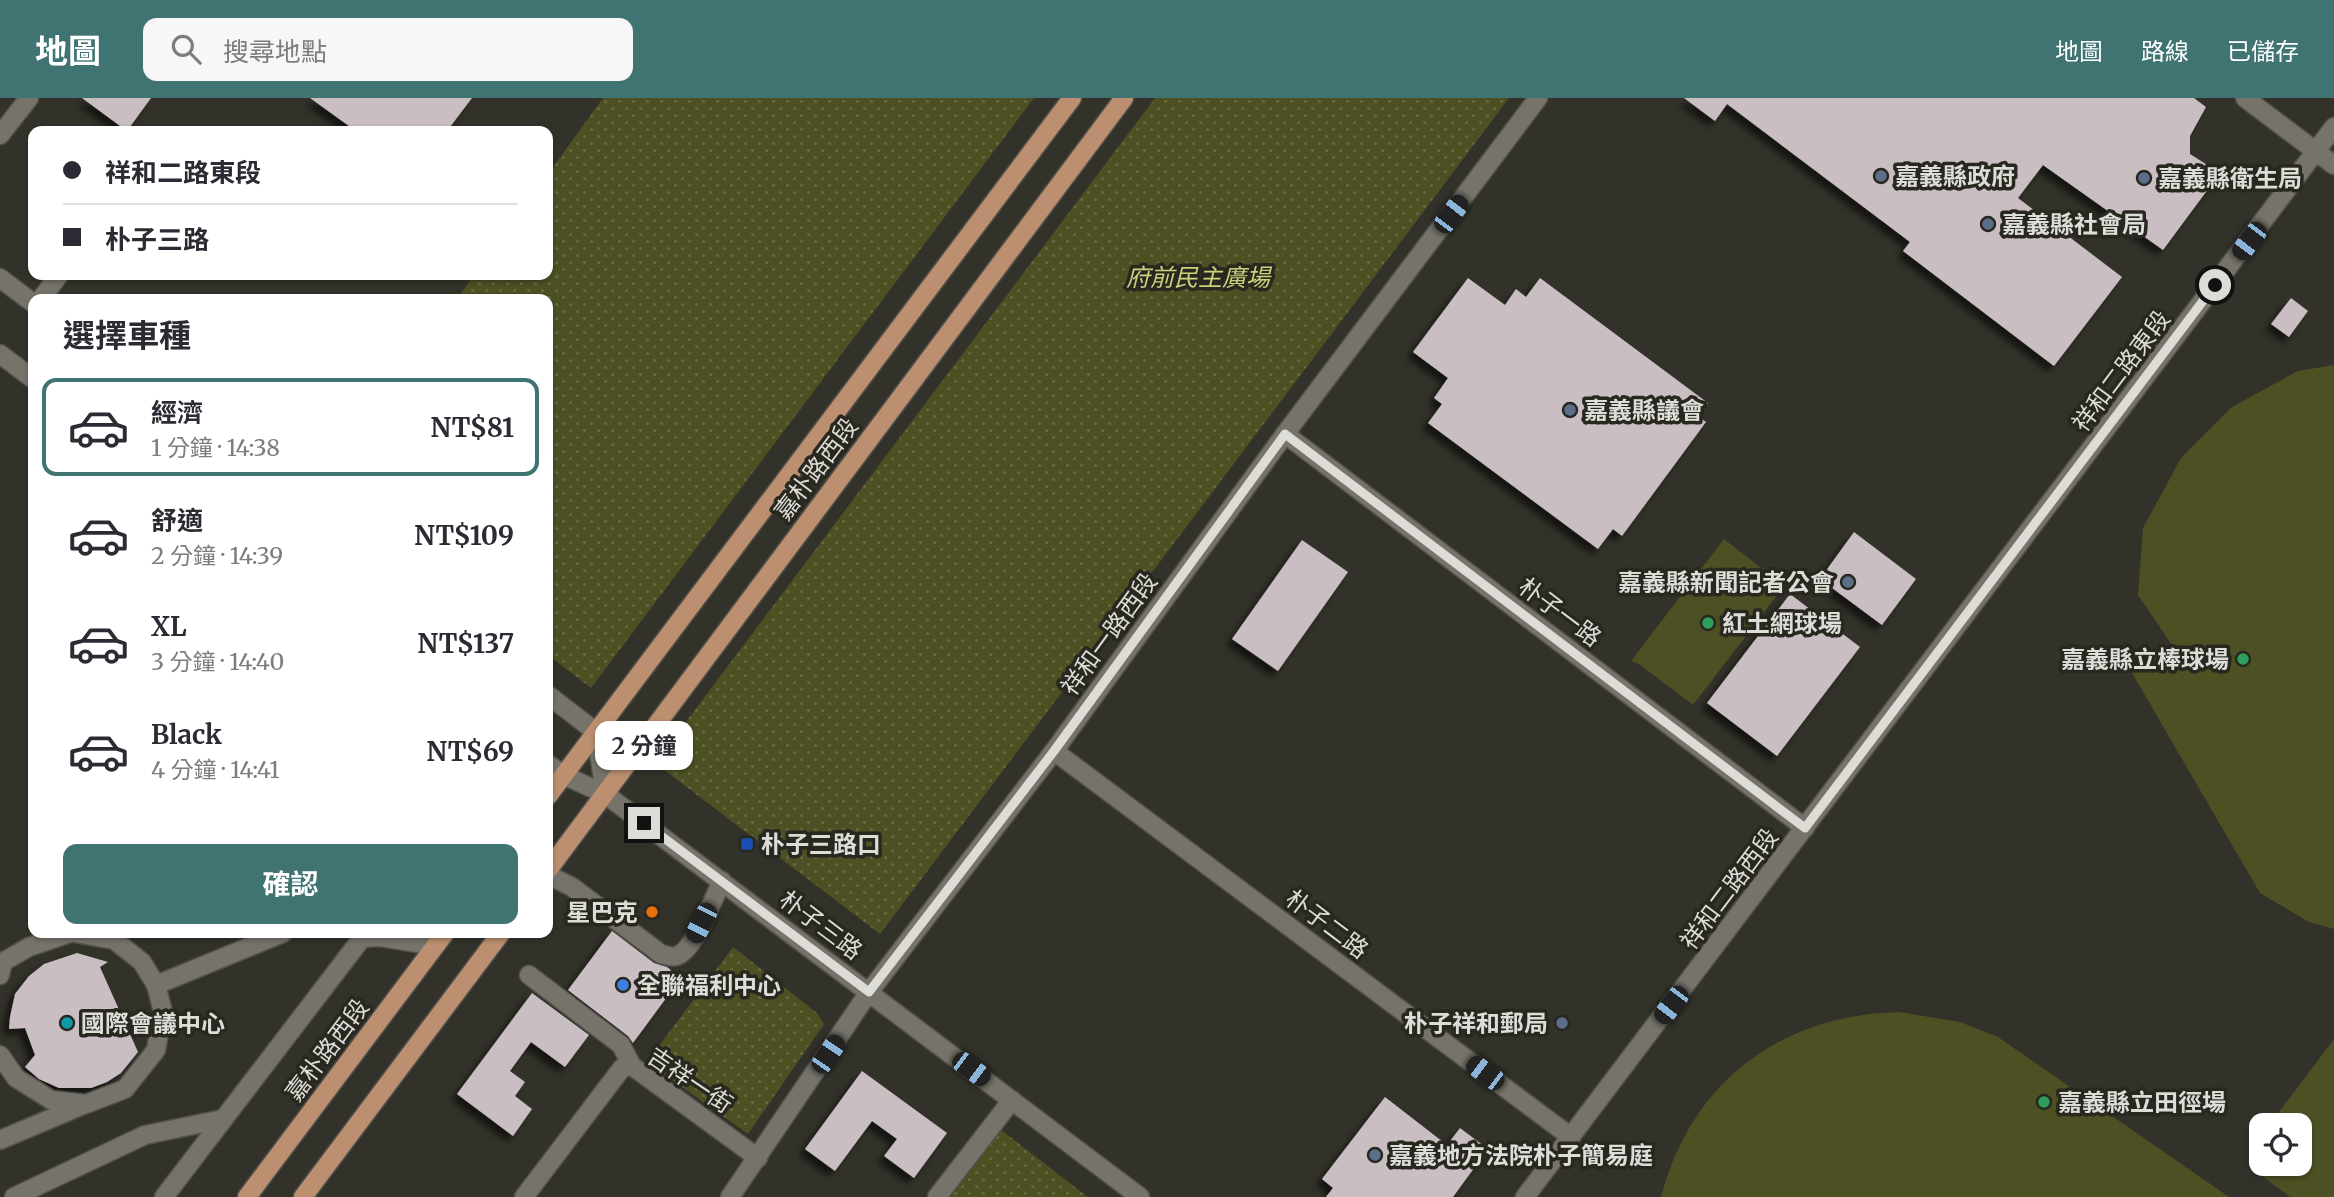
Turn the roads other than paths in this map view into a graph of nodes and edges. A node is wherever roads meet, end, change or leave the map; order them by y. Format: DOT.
graph roads {
  1 [pos="29,98"];
  2 [pos="1072,98"];
  3 [pos="1124,98"];
  4 [pos="2245,98"];
  5 [pos="1536,101"];
  6 [pos="2334,127"];
  7 [pos="0,135"];
  8 [pos="2316,151"];
  9 [pos="2334,164"];
  10 [pos="0,278"];
  11 [pos="28,299"];
  12 [pos="0,354"];
  13 [pos="28,375"];
  14 [pos="1285,434"];
  15 [pos="2048,509"];
  16 [pos="553,699"];
  17 [pos="596,732"];
  18 [pos="1054,751"];
  19 [pos="553,768"];
  20 [pos="563,775"];
  21 [pos="553,789"];
  22 [pos="606,794"];
  23 [pos="1805,828"];
  24 [pos="553,863"];
  25 [pos="553,878"];
  26 [pos="722,881"];
  27 [pos="55,938"];
  28 [pos="103,938"];
  29 [pos="271,938"];
  30 [pos="361,938"];
  31 [pos="410,938"];
  32 [pos="496,938"];
  33 [pos="440,939"];
  34 [pos="1,967"];
  35 [pos="529,975"];
  36 [pos="156,985"];
  37 [pos="869,992"];
  38 [pos="0,1055"];
  39 [pos="632,1066"];
  40 [pos="1012,1100"];
  41 [pos="86,1104"];
  42 [pos="223,1119"];
  43 [pos="1571,1137"];
  44 [pos="0,1140"];
  45 [pos="758,1158"];
  46 [pos="13,1197"];
  47 [pos="164,1197"];
  48 [pos="247,1197"];
  49 [pos="303,1197"];
  50 [pos="524,1197"];
  51 [pos="730,1197"];
  52 [pos="937,1197"];
  53 [pos="1140,1197"];
  54 [pos="1525,1197"];
  1 -- 7 [label="street"];
  2 -- 17 [label="main road, 嘉朴路西段"];
  3 -- 22 [label="main road, 嘉朴路西段"];
  4 -- 8 [label="street"];
  5 -- 14 [label="street, 祥和一路西段"];
  6 -- 8 [label="street, 祥和二路東段"];
  8 -- 9 [label="street"];
  8 -- 15 [label="street, 祥和二路東段"];
  10 -- 11 [label="street"];
  12 -- 13 [label="street"];
  14 -- 18 [label="street, 祥和一路西段"];
  14 -- 23 [label="street, 朴子一路"];
  15 -- 23 [label="street, 祥和二路西段"];
  16 -- 17 [label="street"];
  17 -- 20 [label="main road, 嘉朴路西段"];
  17 -- 22 [label="street"];
  18 -- 37 [label="street, 祥和一路西段"];
  18 -- 43 [label="street, 朴子二路"];
  19 -- 20 [label="street, 朴子三路"];
  20 -- 21 [label="main road, 嘉朴路西段"];
  20 -- 22 [label="street, 朴子三路"];
  22 -- 24 [label="main road, 嘉朴路西段"];
  22 -- 26 [label="street, 朴子三路"];
  23 -- 43 [label="street, 祥和二路西段"];
  25 -- 26 [label="street"];
  26 -- 37 [label="street, 朴子三路"];
  27 -- 34 [label="street"];
  28 -- 36 [label="street"];
  29 -- 36 [label="street"];
  30 -- 42 [label="street"];
  31 -- 33 [label="street"];
  32 -- 49 [label="main road"];
  33 -- 48 [label="main road, 嘉朴路西段"];
  35 -- 39 [label="street"];
  36 -- 41 [label="street"];
  37 -- 40 [label="street, 朴子三路"];
  37 -- 45 [label="street, 祥和一路西段"];
  38 -- 41 [label="street"];
  39 -- 45 [label="street, 吉祥一街"];
  39 -- 50 [label="street, 吉祥一街"];
  40 -- 52 [label="street"];
  40 -- 53 [label="street, 朴子三路"];
  41 -- 44 [label="street"];
  42 -- 46 [label="street"];
  42 -- 47 [label="street"];
  43 -- 54 [label="street, 祥和二路西段"];
  45 -- 51 [label="street, 祥和一路西段"];
}
